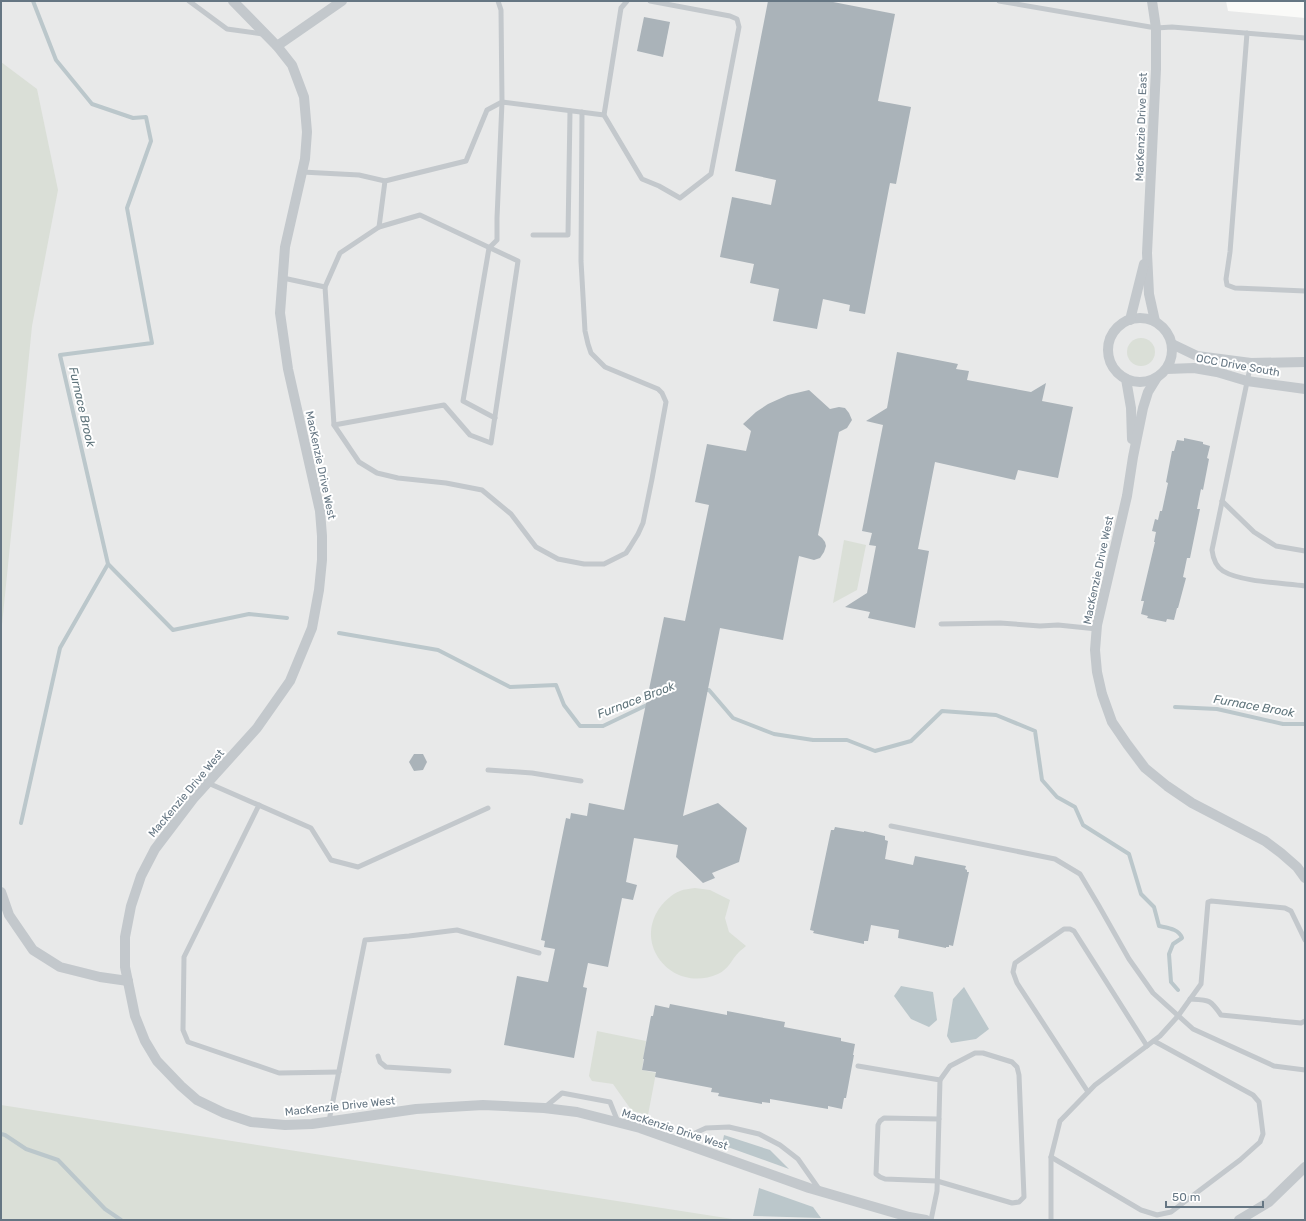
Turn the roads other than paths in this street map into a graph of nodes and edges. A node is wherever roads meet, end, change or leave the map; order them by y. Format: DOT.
graph roads {
  1 [pos="189,1"];
  2 [pos="233,1"];
  3 [pos="342,1"];
  4 [pos="498,1"];
  5 [pos="627,1"];
  6 [pos="650,1"];
  7 [pos="999,1"];
  8 [pos="1152,1"];
  9 [pos="1156,28"];
  10 [pos="1247,33"];
  11 [pos="266,34"];
  12 [pos="1305,38"];
  13 [pos="278,46"];
  14 [pos="502,102"];
  15 [pos="570,111"];
  16 [pos="582,112"];
  17 [pos="604,115"];
  18 [pos="302,172"];
  19 [pos="385,181"];
  20 [pos="378,226"];
  21 [pos="533,235"];
  22 [pos="489,248"];
  23 [pos="1147,253"];
  24 [pos="283,278"];
  25 [pos="325,287"];
  26 [pos="1305,291"];
  27 [pos="1130,320"];
  28 [pos="1155,321"];
  29 [pos="1172,344"];
  30 [pos="1305,362"];
  31 [pos="1251,363"];
  32 [pos="1167,369"];
  33 [pos="1126,379"];
  34 [pos="1156,379"];
  35 [pos="1247,381"];
  36 [pos="1305,389"];
  37 [pos="495,418"];
  38 [pos="334,425"];
  39 [pos="1133,457"];
  40 [pos="1222,501"];
  41 [pos="1305,551"];
  42 [pos="1305,586"];
  43 [pos="941,624"];
  44 [pos="1097,629"];
  45 [pos="488,770"];
  46 [pos="581,781"];
  47 [pos="208,783"];
  48 [pos="259,805"];
  49 [pos="488,808"];
  50 [pos="891,826"];
  51 [pos="1305,878"];
  52 [pos="1,892"];
  53 [pos="1305,940"];
  54 [pos="539,952"];
  55 [pos="128,981"];
  56 [pos="1190,999"];
  57 [pos="1178,1016"];
  58 [pos="1305,1021"];
  59 [pos="1154,1041"];
  60 [pos="1147,1046"];
  61 [pos="378,1056"];
  62 [pos="858,1066"];
  63 [pos="1305,1070"];
  64 [pos="449,1071"];
  65 [pos="339,1072"];
  66 [pos="940,1080"];
  67 [pos="1088,1092"];
  68 [pos="544,1108"];
  69 [pos="939,1119"];
  70 [pos="329,1121"];
  71 [pos="618,1122"];
  72 [pos="678,1141"];
  73 [pos="1051,1156"];
  74 [pos="1305,1167"];
  75 [pos="937,1181"];
  76 [pos="820,1192"];
  77 [pos="926,1220"];
  78 [pos="931,1220"];
  79 [pos="1051,1220"];
  80 [pos="1239,1220"];
  1 -- 11 [label="lane"];
  2 -- 11 [label="street, MacKenzie Drive West"];
  3 -- 13 [label="street"];
  4 -- 14 [label="lane"];
  5 -- 17 [label="lane"];
  6 -- 17 [label="lane"];
  7 -- 9 [label="lane"];
  8 -- 9 [label="street, MacKenzie Drive East"];
  9 -- 10 [label="lane"];
  9 -- 23 [label="street, MacKenzie Drive East"];
  10 -- 12 [label="lane"];
  10 -- 26 [label="lane"];
  11 -- 13 [label="street, MacKenzie Drive West"];
  13 -- 18 [label="street, MacKenzie Drive West"];
  14 -- 15 [label="lane"];
  14 -- 19 [label="lane"];
  14 -- 22 [label="lane"];
  15 -- 16 [label="lane"];
  15 -- 21 [label="lane"];
  16 -- 17 [label="lane"];
  16 -- 38 [label="lane"];
  18 -- 19 [label="lane"];
  18 -- 24 [label="street, MacKenzie Drive West"];
  19 -- 20 [label="lane"];
  20 -- 22 [label="lane"];
  20 -- 25 [label="lane"];
  22 -- 37 [label="lane"];
  22 -- 37 [label="lane"];
  23 -- 27 [label="street, MacKenzie Drive East"];
  23 -- 28 [label="street, MacKenzie Drive East"];
  24 -- 25 [label="lane"];
  24 -- 47 [label="street, MacKenzie Drive West"];
  25 -- 38 [label="lane"];
  27 -- 28 [label="street"];
  27 -- 33 [label="street"];
  28 -- 29 [label="street"];
  29 -- 31 [label="street, OCC Drive South"];
  29 -- 32 [label="street"];
  30 -- 31 [label="street, OCC Drive South"];
  31 -- 35 [label="lane"];
  32 -- 34 [label="street"];
  32 -- 35 [label="street, OCC Drive South"];
  33 -- 34 [label="street"];
  33 -- 39 [label="street, MacKenzie Drive West"];
  34 -- 39 [label="street, MacKenzie Drive West"];
  35 -- 36 [label="street, OCC Drive South"];
  35 -- 40 [label="lane"];
  37 -- 38 [label="lane"];
  39 -- 44 [label="street, MacKenzie Drive West"];
  40 -- 41 [label="lane"];
  40 -- 42 [label="lane"];
  43 -- 44 [label="lane"];
  44 -- 51 [label="street, MacKenzie Drive West"];
  45 -- 46 [label="lane"];
  47 -- 48 [label="lane"];
  47 -- 55 [label="street, MacKenzie Drive West"];
  48 -- 49 [label="lane"];
  48 -- 65 [label="lane"];
  50 -- 57 [label="lane"];
  52 -- 55 [label="street"];
  53 -- 56 [label="lane"];
  54 -- 65 [label="lane"];
  55 -- 70 [label="street, MacKenzie Drive West"];
  56 -- 57 [label="lane"];
  56 -- 58 [label="lane"];
  57 -- 59 [label="lane"];
  57 -- 63 [label="lane"];
  59 -- 60 [label="lane"];
  59 -- 73 [label="lane"];
  60 -- 67 [label="lane"];
  60 -- 67 [label="lane"];
  61 -- 64 [label="lane"];
  62 -- 66 [label="lane"];
  65 -- 70 [label="lane"];
  66 -- 69 [label="lane"];
  66 -- 75 [label="lane"];
  67 -- 73 [label="lane"];
  68 -- 70 [label="street, MacKenzie Drive West"];
  68 -- 71 [label="street, MacKenzie Drive West"];
  68 -- 71 [label="lane"];
  69 -- 75 [label="lane"];
  69 -- 75 [label="lane"];
  71 -- 72 [label="street, MacKenzie Drive West"];
  72 -- 76 [label="street, MacKenzie Drive West"];
  72 -- 76 [label="lane"];
  73 -- 79 [label="lane"];
  74 -- 80 [label="street"];
  75 -- 78 [label="lane"];
  76 -- 77 [label="street, MacKenzie Drive West"];
}
